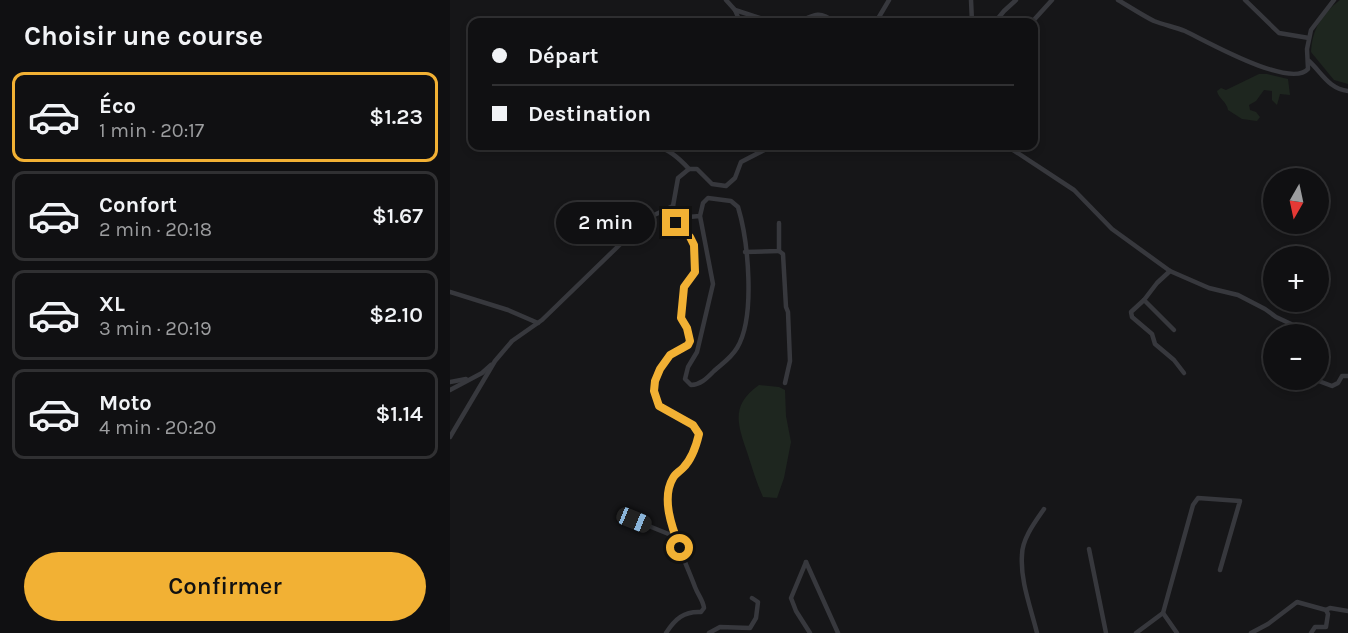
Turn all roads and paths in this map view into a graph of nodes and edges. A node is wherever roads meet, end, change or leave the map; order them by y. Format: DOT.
graph roads {
  1 [pos="726,0"];
  2 [pos="889,0"];
  3 [pos="971,0"];
  4 [pos="1016,0"];
  5 [pos="1052,0"];
  6 [pos="1118,0"];
  7 [pos="1245,0"];
  8 [pos="1334,0"];
  9 [pos="735,10"];
  10 [pos="738,18"];
  11 [pos="762,18"];
  12 [pos="808,18"];
  13 [pos="829,18"];
  14 [pos="878,18"];
  15 [pos="972,18"];
  16 [pos="998,18"];
  17 [pos="1036,18"];
  18 [pos="1308,38"];
  19 [pos="1308,60"];
  20 [pos="1348,92"];
  21 [pos="666,150"];
  22 [pos="764,150"];
  23 [pos="1013,150"];
  24 [pos="689,169"];
  25 [pos="674,208"];
  26 [pos="700,216"];
  27 [pos="779,223"];
  28 [pos="745,252"];
  29 [pos="779,252"];
  30 [pos="1170,271"];
  31 [pos="450,292"];
  32 [pos="1144,300"];
  33 [pos="538,323"];
  34 [pos="1291,324"];
  35 [pos="1174,330"];
  36 [pos="495,361"];
  37 [pos="1184,373"];
  38 [pos="1348,376"];
  39 [pos="469,379"];
  40 [pos="450,382"];
  41 [pos="785,383"];
  42 [pos="1329,385"];
  43 [pos="450,390"];
  44 [pos="450,437"];
  45 [pos="1044,509"];
  46 [pos="634,520"];
  47 [pos="676,537"];
  48 [pos="1089,549"];
  49 [pos="1220,570"];
  50 [pos="752,598"];
  51 [pos="1326,610"];
  52 [pos="1348,611"];
  53 [pos="1163,613"];
  54 [pos="1326,627"];
  55 [pos="666,633"];
  56 [pos="709,633"];
  57 [pos="810,633"];
  58 [pos="838,633"];
  59 [pos="1037,633"];
  60 [pos="1106,633"];
  61 [pos="1136,633"];
  62 [pos="1177,633"];
  63 [pos="1251,633"];
  64 [pos="1311,633"];
  65 [pos="1324,633"];
  1 -- 9 [label="street"];
  2 -- 14 [label="street"];
  3 -- 15 [label="street"];
  4 -- 16 [label="street"];
  5 -- 17 [label="street"];
  6 -- 19 [label="street"];
  7 -- 18 [label="street"];
  8 -- 18 [label="street"];
  9 -- 10 [label="street"];
  9 -- 11 [label="street"];
  12 -- 13 [label="street"];
  18 -- 19 [label="street"];
  19 -- 20 [label="street"];
  21 -- 24 [label="street"];
  22 -- 24 [label="street"];
  23 -- 30 [label="street"];
  24 -- 25 [label="street"];
  25 -- 26 [label="street"];
  25 -- 33 [label="street"];
  25 -- 47 [label="street"];
  26 -- 28 [label="street"];
  26 -- 28 [label="street"];
  27 -- 29 [label="street"];
  28 -- 29 [label="street"];
  29 -- 41 [label="street"];
  30 -- 32 [label="street"];
  30 -- 34 [label="street"];
  31 -- 33 [label="street"];
  32 -- 35 [label="street"];
  32 -- 37 [label="street"];
  33 -- 36 [label="street"];
  36 -- 39 [label="street"];
  36 -- 44 [label="street"];
  38 -- 42 [label="street"];
  39 -- 40 [label="street"];
  39 -- 43 [label="street"];
  45 -- 59 [label="street"];
  46 -- 47 [label="street"];
  47 -- 55 [label="street"];
  48 -- 60 [label="street"];
  49 -- 53 [label="street"];
  50 -- 56 [label="street"];
  51 -- 52 [label="street"];
  51 -- 54 [label="street"];
  51 -- 63 [label="street"];
  53 -- 61 [label="street"];
  53 -- 62 [label="street"];
  54 -- 64 [label="street"];
  54 -- 65 [label="street"];
  57 -- 58 [label="street"];
}
